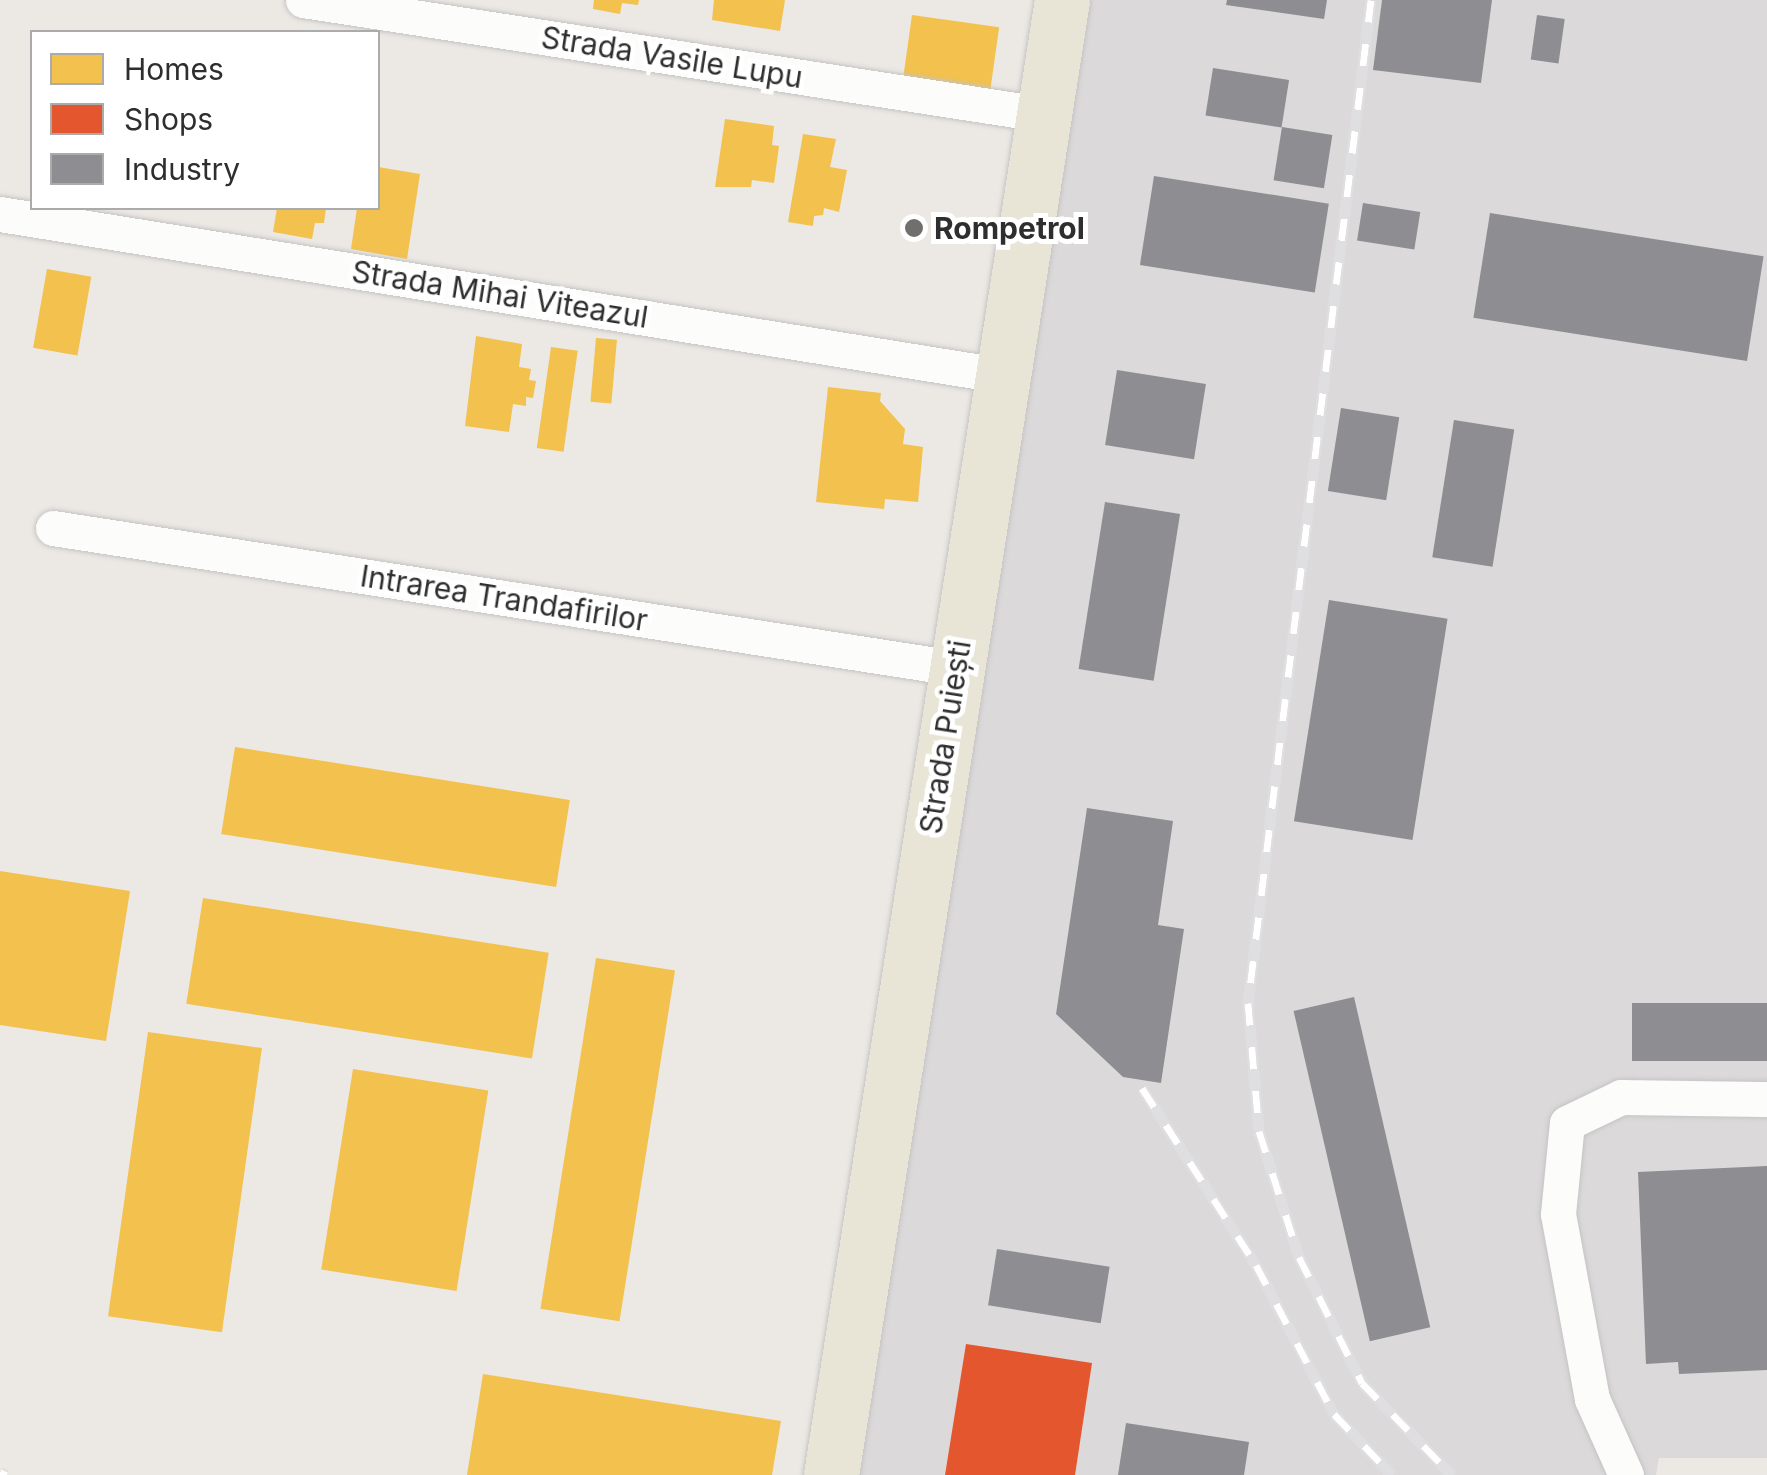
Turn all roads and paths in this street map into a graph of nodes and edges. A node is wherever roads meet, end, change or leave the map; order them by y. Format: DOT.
graph roads {
  1 [pos="303,0"];
  2 [pos="1062,0"];
  3 [pos="1041,114"];
  4 [pos="0,214"];
  5 [pos="1000,375"];
  6 [pos="54,528"];
  7 [pos="955,668"];
  8 [pos="1767,1098"];
  9 [pos="831,1475"];
  10 [pos="1626,1475"];
  1 -- 3 [label="street, Strada Vasile Lupu"];
  2 -- 3 [label="main road, Strada Puiești"];
  3 -- 5 [label="main road, Strada Puiești"];
  4 -- 5 [label="street, Strada Mihai Viteazul"];
  5 -- 7 [label="main road, Strada Puiești"];
  6 -- 7 [label="street, Intrarea Trandafirilor"];
  7 -- 9 [label="main road, Strada Puiești"];
  8 -- 10 [label="street"];
}
